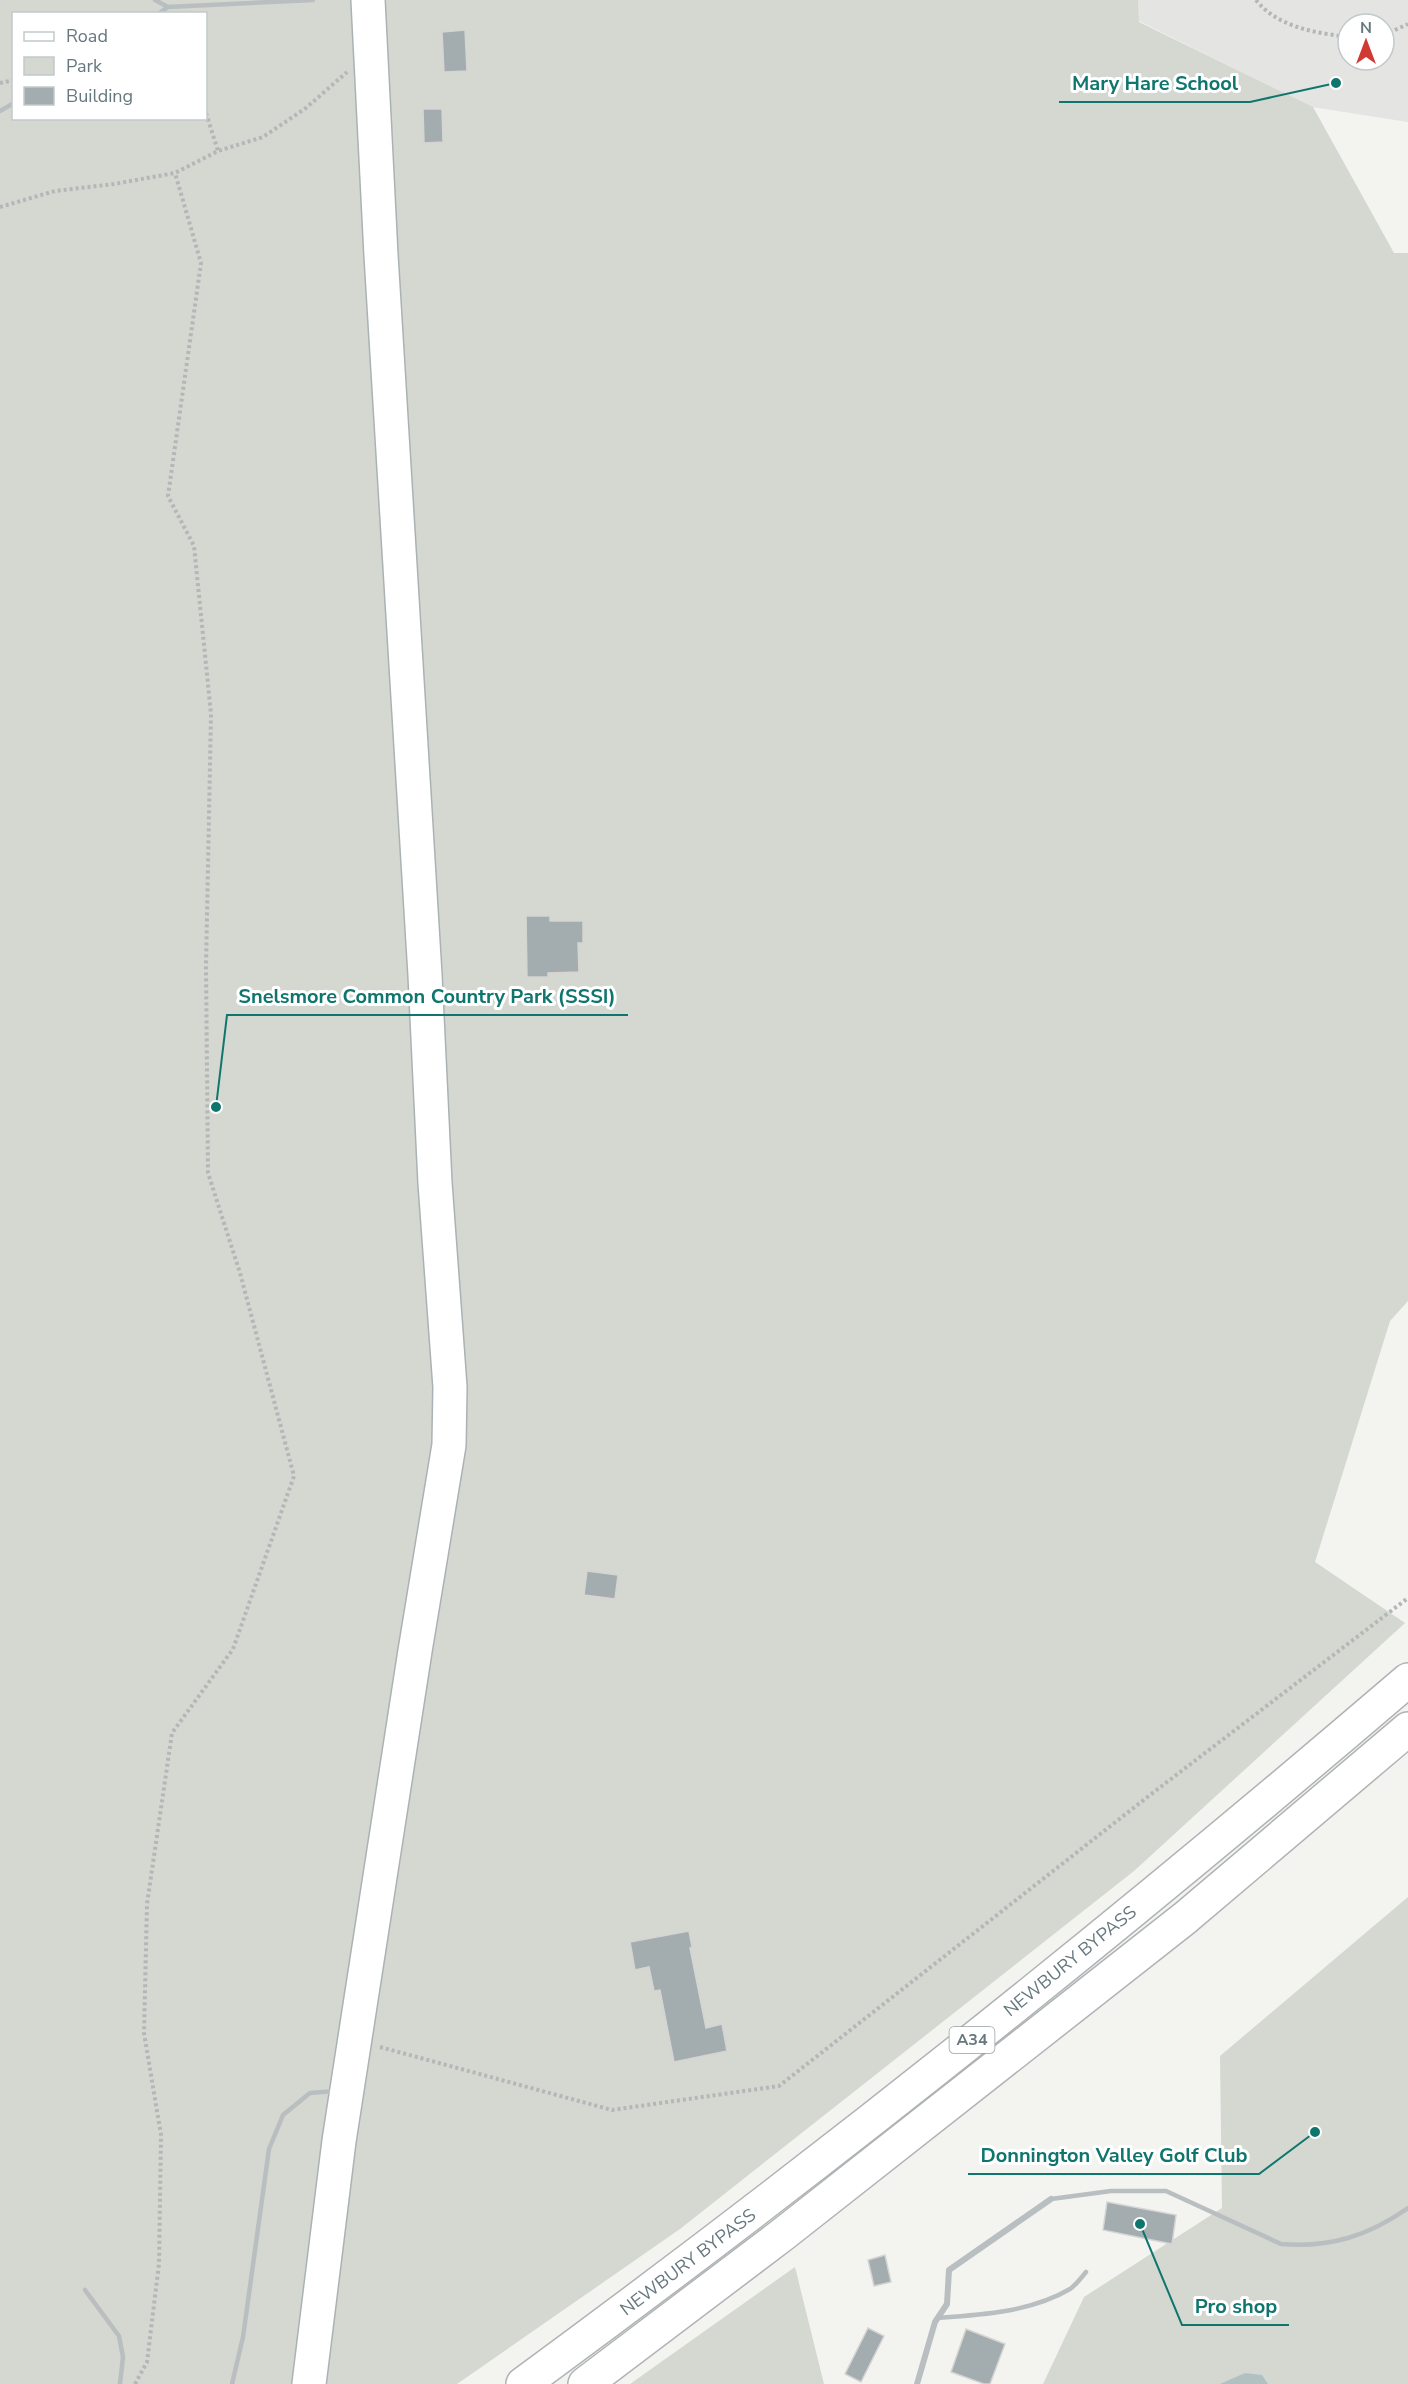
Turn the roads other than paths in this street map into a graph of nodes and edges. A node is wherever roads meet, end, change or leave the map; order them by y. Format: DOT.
graph roads {
  1 [pos="155,0"];
  2 [pos="313,0"];
  3 [pos="368,0"];
  4 [pos="168,7"];
  5 [pos="161,12"];
  6 [pos="1408,1680"];
  7 [pos="1408,1729"];
  8 [pos="346,2090"];
  9 [pos="1051,2199"];
  10 [pos="1408,2208"];
  11 [pos="1086,2272"];
  12 [pos="85,2290"];
  13 [pos="937,2318"];
  14 [pos="120,2384"];
  15 [pos="232,2384"];
  16 [pos="309,2384"];
  17 [pos="523,2384"];
  18 [pos="585,2384"];
  19 [pos="917,2384"];
  1 -- 4 [label="lane"];
  2 -- 4 [label="lane"];
  3 -- 8 [label="main road"];
  4 -- 5 [label="lane"];
  6 -- 17 [label="main road, NEWBURY BYPASS / A34"];
  7 -- 18 [label="main road, NEWBURY BYPASS / A34"];
  8 -- 15 [label="lane"];
  8 -- 16 [label="main road"];
  9 -- 10 [label="lane"];
  9 -- 13 [label="street"];
  11 -- 13 [label="lane"];
  12 -- 14 [label="lane"];
  13 -- 19 [label="street"];
}
